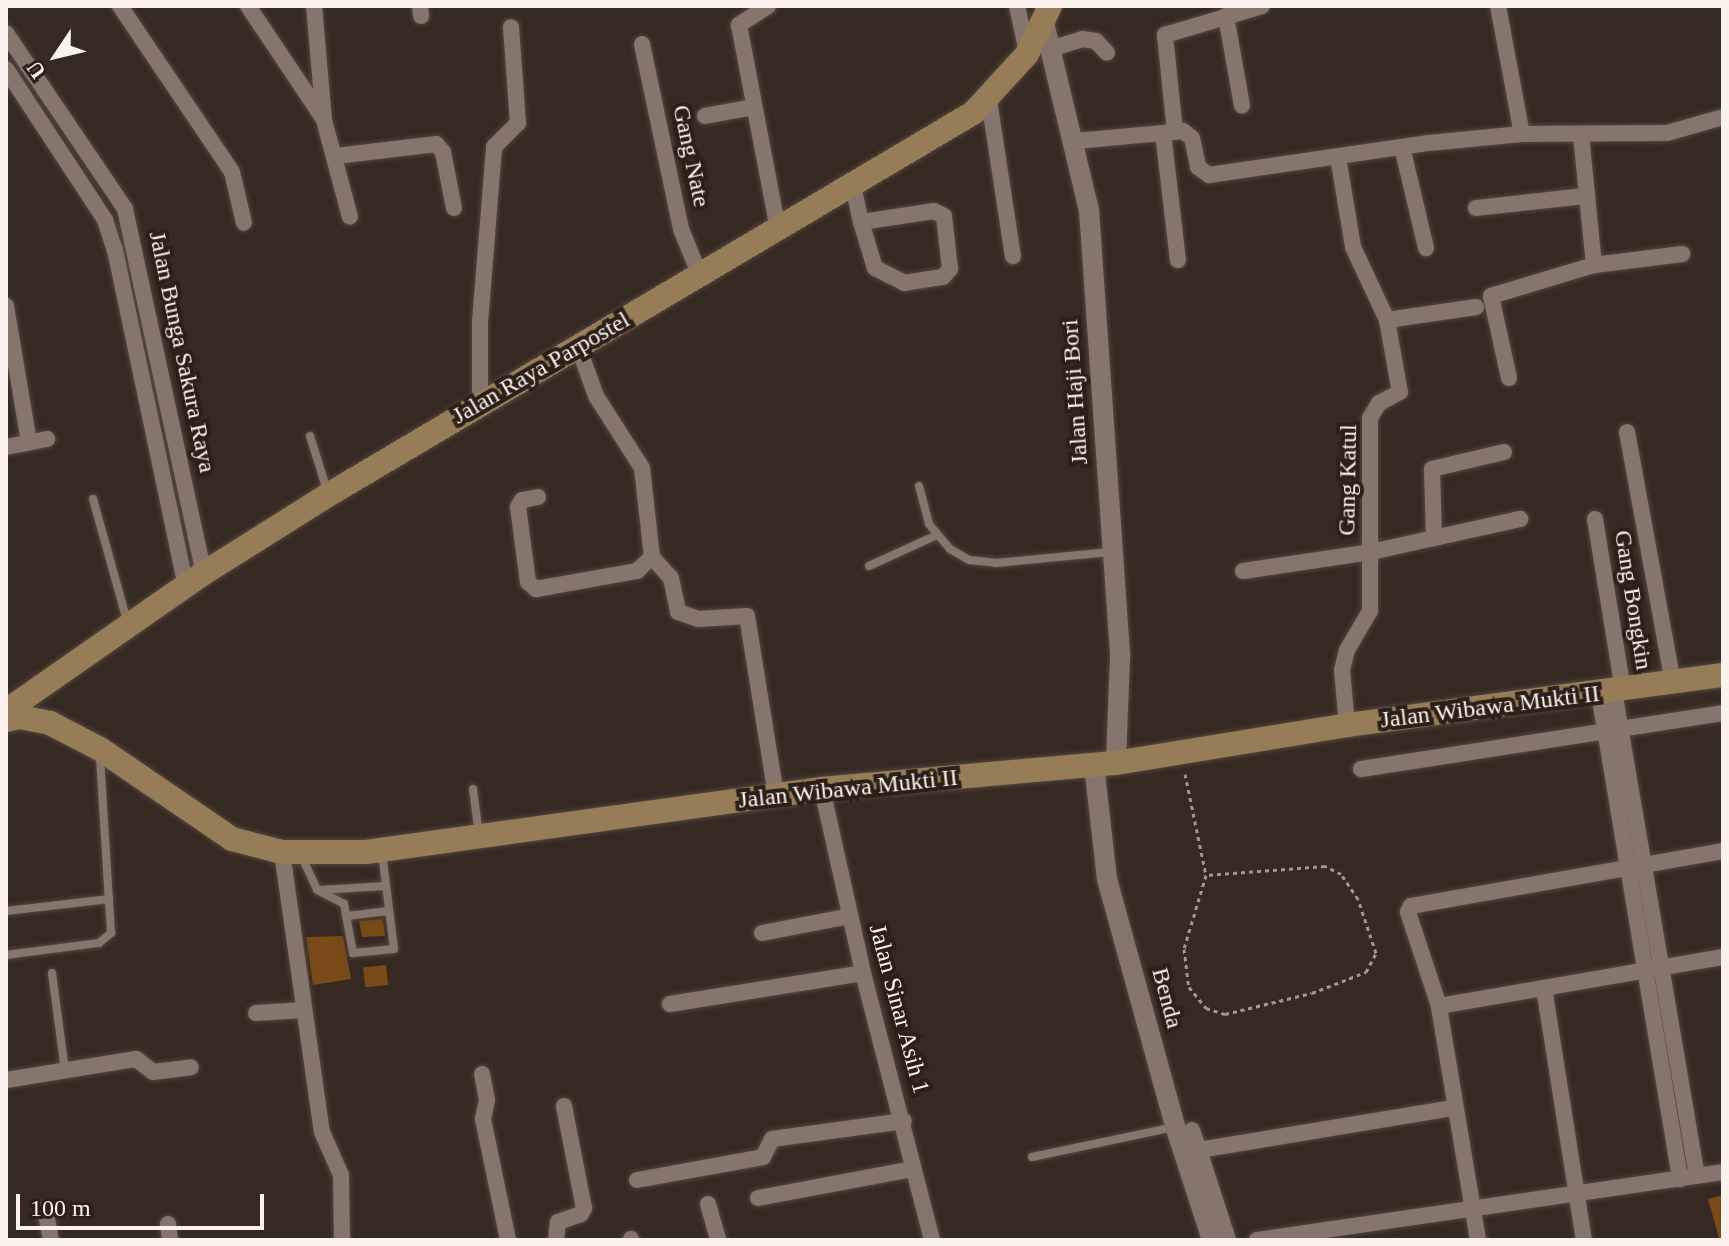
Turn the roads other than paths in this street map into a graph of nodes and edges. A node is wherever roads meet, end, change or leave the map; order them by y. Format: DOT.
graph roads {
  1 [pos="120,6"];
  2 [pos="248,6"];
  3 [pos="314,6"];
  4 [pos="768,6"];
  5 [pos="1017,6"];
  6 [pos="1262,6"];
  7 [pos="1498,6"];
  8 [pos="1047,15"];
  9 [pos="1226,16"];
  10 [pos="511,27"];
  11 [pos="6,33"];
  12 [pos="642,44"];
  13 [pos="1039,52"];
  14 [pos="1107,53"];
  15 [pos="6,69"];
  16 [pos="989,100"];
  17 [pos="1242,106"];
  18 [pos="753,107"];
  19 [pos="705,116"];
  20 [pos="1723,117"];
  21 [pos="324,120"];
  22 [pos="1169,132"];
  23 [pos="1522,134"];
  24 [pos="1581,135"];
  25 [pos="1076,141"];
  26 [pos="1402,147"];
  27 [pos="336,156"];
  28 [pos="1338,157"];
  29 [pos="853,185"];
  30 [pos="1585,196"];
  31 [pos="454,208"];
  32 [pos="1476,208"];
  33 [pos="350,217"];
  34 [pos="861,222"];
  35 [pos="244,223"];
  36 [pos="778,230"];
  37 [pos="137,244"];
  38 [pos="1426,248"];
  39 [pos="115,250"];
  40 [pos="1682,254"];
  41 [pos="1013,256"];
  42 [pos="1178,260"];
  43 [pos="1594,265"];
  44 [pos="700,276"];
  45 [pos="6,306"];
  46 [pos="1476,307"];
  47 [pos="1387,320"];
  48 [pos="10,342"];
  49 [pos="578,346"];
  50 [pos="1509,378"];
  51 [pos="480,403"];
  52 [pos="171,412"];
  53 [pos="152,418"];
  54 [pos="1627,432"];
  55 [pos="310,436"];
  56 [pos="47,439"];
  57 [pos="29,442"];
  58 [pos="6,447"];
  59 [pos="1504,452"];
  60 [pos="919,486"];
  61 [pos="328,495"];
  62 [pos="538,497"];
  63 [pos="93,499"];
  64 [pos="1520,519"];
  65 [pos="1595,519"];
  66 [pos="937,535"];
  67 [pos="1434,538"];
  68 [pos="1111,552"];
  69 [pos="1371,552"];
  70 [pos="652,557"];
  71 [pos="869,566"];
  72 [pos="1243,571"];
  73 [pos="195,580"];
  74 [pos="129,625"];
  75 [pos="1723,675"];
  76 [pos="1673,682"];
  77 [pos="1612,691"];
  78 [pos="6,711"];
  79 [pos="1723,713"];
  80 [pos="6,720"];
  81 [pos="1347,725"];
  82 [pos="1613,732"];
  83 [pos="100,749"];
  84 [pos="1105,764"];
  85 [pos="1361,769"];
  86 [pos="473,789"];
  87 [pos="822,789"];
  88 [pos="776,795"];
  89 [pos="479,836"];
  90 [pos="382,851"];
  91 [pos="1723,851"];
  92 [pos="291,852"];
  93 [pos="1636,865"];
  94 [pos="386,886"];
  95 [pos="317,890"];
  96 [pos="109,899"];
  97 [pos="6,911"];
  98 [pos="389,911"];
  99 [pos="346,916"];
  100 [pos="850,916"];
  101 [pos="762,933"];
  102 [pos="6,955"];
  103 [pos="1723,957"];
  104 [pos="1653,969"];
  105 [pos="52,973"];
  106 [pos="863,973"];
  107 [pos="1544,988"];
  108 [pos="670,1004"];
  109 [pos="1439,1006"];
  110 [pos="304,1010"];
  111 [pos="256,1013"];
  112 [pos="191,1067"];
  113 [pos="65,1070"];
  114 [pos="482,1074"];
  115 [pos="6,1080"];
  116 [pos="564,1106"];
  117 [pos="1454,1108"];
  118 [pos="904,1121"];
  119 [pos="1184,1128"];
  120 [pos="1199,1150"];
  121 [pos="1032,1157"];
  122 [pos="913,1169"];
  123 [pos="1723,1172"];
  124 [pos="1688,1177"];
  125 [pos="637,1180"];
  126 [pos="1577,1194"];
  127 [pos="758,1198"];
  128 [pos="708,1204"];
  129 [pos="45,1209"];
  130 [pos="1473,1211"];
  131 [pos="51,1240"];
  132 [pos="342,1240"];
  133 [pos="508,1240"];
  134 [pos="556,1240"];
  135 [pos="718,1240"];
  136 [pos="932,1240"];
  137 [pos="1212,1240"];
  138 [pos="1228,1240"];
  139 [pos="1257,1240"];
  140 [pos="1478,1240"];
  141 [pos="1584,1240"];
  1 -- 35 [label="street"];
  2 -- 21 [label="street"];
  3 -- 21 [label="street"];
  4 -- 18 [label="street"];
  5 -- 13 [label="street"];
  6 -- 9 [label="street"];
  7 -- 23 [label="street"];
  8 -- 13 [label="main road, Jalan Raya Parpostel"];
  9 -- 17 [label="street"];
  9 -- 22 [label="street"];
  10 -- 51 [label="street"];
  11 -- 37 [label="street, Jalan Bunga Sakura Raya"];
  12 -- 44 [label="street, Gang Nate"];
  13 -- 14 [label="street"];
  13 -- 16 [label="main road, Jalan Raya Parpostel"];
  13 -- 25 [label="street, Jalan Haji Bori"];
  15 -- 39 [label="street, Jalan Bunga Sakura Raya"];
  16 -- 29 [label="main road, Jalan Raya Parpostel"];
  16 -- 41 [label="street"];
  18 -- 19 [label="street"];
  18 -- 36 [label="street"];
  20 -- 24 [label="street"];
  21 -- 27 [label="street"];
  22 -- 25 [label="street"];
  22 -- 28 [label="street"];
  22 -- 42 [label="street"];
  23 -- 24 [label="street"];
  23 -- 26 [label="street"];
  24 -- 30 [label="street"];
  25 -- 68 [label="street, Jalan Haji Bori"];
  26 -- 28 [label="street"];
  26 -- 38 [label="street"];
  27 -- 31 [label="street"];
  27 -- 33 [label="street"];
  28 -- 47 [label="street, Gang Katul"];
  29 -- 34 [label="street"];
  29 -- 36 [label="main road, Jalan Raya Parpostel"];
  30 -- 32 [label="street"];
  30 -- 43 [label="street"];
  34 -- 34 [label="street"];
  36 -- 44 [label="main road, Jalan Raya Parpostel"];
  37 -- 39 [label="street"];
  37 -- 52 [label="street, Jalan Bunga Sakura Raya"];
  39 -- 53 [label="street, Jalan Bunga Sakura Raya"];
  40 -- 43 [label="street"];
  43 -- 50 [label="street"];
  44 -- 49 [label="main road, Jalan Raya Parpostel"];
  45 -- 48 [label="street"];
  46 -- 47 [label="street"];
  47 -- 69 [label="street, Gang Katul"];
  48 -- 57 [label="street"];
  49 -- 51 [label="main road, Jalan Raya Parpostel"];
  49 -- 70 [label="street"];
  51 -- 61 [label="main road, Jalan Raya Parpostel"];
  52 -- 53 [label="street"];
  52 -- 73 [label="street, Jalan Bunga Sakura Raya"];
  53 -- 73 [label="street, Jalan Bunga Sakura Raya"];
  54 -- 76 [label="street"];
  55 -- 61 [label="lane"];
  56 -- 57 [label="street"];
  57 -- 58 [label="street"];
  59 -- 67 [label="street"];
  60 -- 66 [label="lane"];
  61 -- 73 [label="main road, Jalan Raya Parpostel"];
  62 -- 70 [label="street"];
  63 -- 74 [label="lane"];
  64 -- 67 [label="street"];
  65 -- 77 [label="street, Gang Bongkin"];
  66 -- 68 [label="lane"];
  66 -- 71 [label="lane"];
  67 -- 69 [label="street"];
  68 -- 84 [label="street, Jalan Haji Bori"];
  69 -- 72 [label="street"];
  69 -- 81 [label="street, Gang Katul"];
  70 -- 88 [label="street"];
  73 -- 74 [label="main road, Jalan Raya Parpostel"];
  74 -- 78 [label="main road, Jalan Raya Parpostel"];
  75 -- 76 [label="main road, Jalan Wibawa Mukti II"];
  76 -- 77 [label="main road, Jalan Wibawa Mukti II"];
  77 -- 81 [label="main road, Jalan Wibawa Mukti II"];
  77 -- 82 [label="street, Gang Bongkin"];
  79 -- 82 [label="street"];
  80 -- 83 [label="main road, Jalan Wibawa Mukti II"];
  81 -- 84 [label="main road, Jalan Wibawa Mukti II"];
  82 -- 85 [label="street"];
  82 -- 93 [label="street, Gang Bongkin"];
  83 -- 92 [label="main road, Jalan Wibawa Mukti II"];
  83 -- 96 [label="lane"];
  84 -- 87 [label="main road, Jalan Wibawa Mukti II"];
  84 -- 119 [label="street, Benda"];
  86 -- 89 [label="lane"];
  87 -- 88 [label="main road, Jalan Wibawa Mukti II"];
  87 -- 100 [label="street, Jalan Sinar Asih 1"];
  88 -- 89 [label="main road, Jalan Wibawa Mukti II"];
  89 -- 90 [label="main road, Jalan Wibawa Mukti II"];
  90 -- 92 [label="main road, Jalan Wibawa Mukti II"];
  90 -- 94 [label="lane"];
  91 -- 93 [label="street"];
  92 -- 95 [label="lane"];
  92 -- 110 [label="street"];
  93 -- 104 [label="street, Gang Bongkin"];
  93 -- 109 [label="street"];
  94 -- 95 [label="lane"];
  94 -- 98 [label="lane"];
  95 -- 99 [label="lane"];
  96 -- 97 [label="lane"];
  96 -- 102 [label="lane"];
  98 -- 99 [label="lane"];
  98 -- 99 [label="lane"];
  100 -- 101 [label="street"];
  100 -- 106 [label="street, Jalan Sinar Asih 1"];
  103 -- 104 [label="street"];
  104 -- 107 [label="street"];
  104 -- 124 [label="street, Gang Bongkin"];
  105 -- 113 [label="lane"];
  106 -- 108 [label="street"];
  106 -- 118 [label="street, Jalan Sinar Asih 1"];
  107 -- 109 [label="street"];
  107 -- 126 [label="street"];
  109 -- 117 [label="street"];
  110 -- 111 [label="street"];
  110 -- 132 [label="street"];
  112 -- 113 [label="street"];
  113 -- 115 [label="street"];
  114 -- 133 [label="street"];
  116 -- 134 [label="street"];
  117 -- 120 [label="street"];
  117 -- 130 [label="street"];
  118 -- 122 [label="street, Jalan Sinar Asih 1"];
  118 -- 125 [label="street"];
  119 -- 120 [label="street"];
  119 -- 121 [label="lane"];
  119 -- 137 [label="street, Benda"];
  120 -- 138 [label="street"];
  122 -- 127 [label="street"];
  122 -- 136 [label="street, Jalan Sinar Asih 1"];
  123 -- 124 [label="street"];
  124 -- 126 [label="street"];
  126 -- 130 [label="street"];
  126 -- 141 [label="street"];
  128 -- 135 [label="street"];
  129 -- 131 [label="street"];
  130 -- 139 [label="street"];
  130 -- 140 [label="street"];
}
